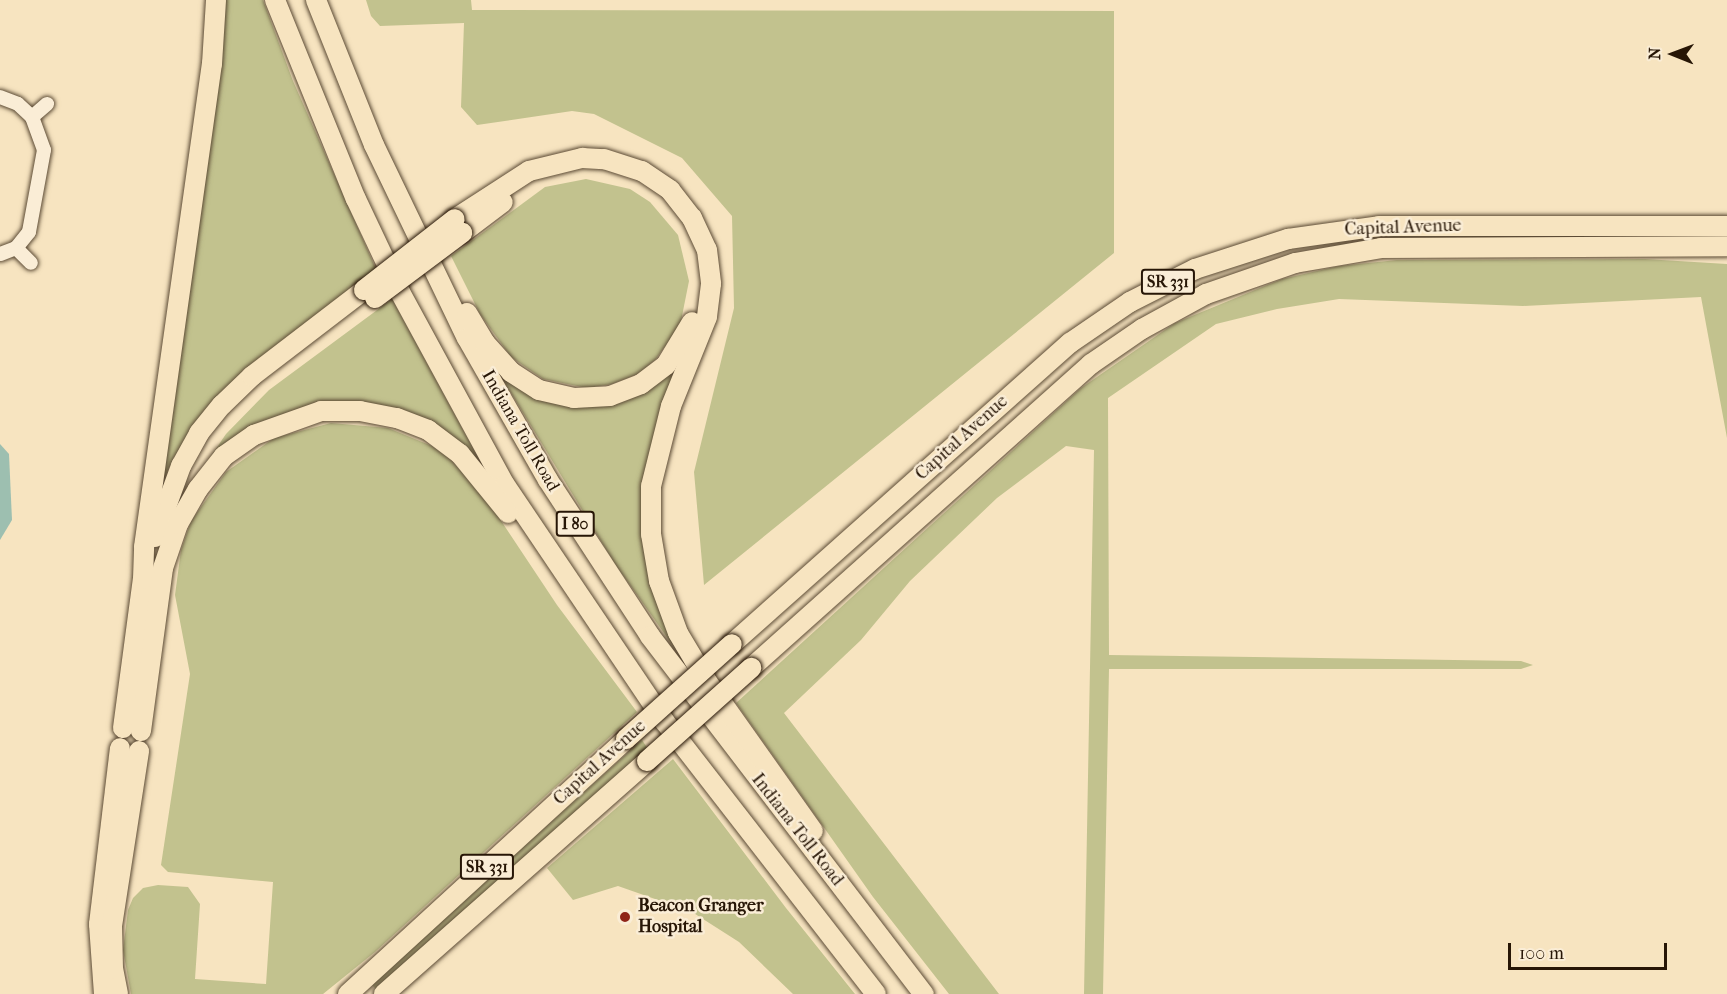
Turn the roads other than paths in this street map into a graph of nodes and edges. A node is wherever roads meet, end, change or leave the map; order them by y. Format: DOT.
graph roads {
  1 [pos="216,0"];
  2 [pos="275,0"];
  3 [pos="316,0"];
  4 [pos="0,97"];
  5 [pos="47,104"];
  6 [pos="32,117"];
  7 [pos="374,145"];
  8 [pos="458,226"];
  9 [pos="1727,226"];
  10 [pos="20,244"];
  11 [pos="1727,246"];
  12 [pos="0,254"];
  13 [pos="32,263"];
  14 [pos="367,296"];
  15 [pos="163,568"];
  16 [pos="143,579"];
  17 [pos="619,656"];
  18 [pos="882,939"];
  19 [pos="104,994"];
  20 [pos="118,994"];
  21 [pos="348,994"];
  22 [pos="384,994"];
  23 [pos="876,994"];
  24 [pos="924,994"];
  1 -- 16 [label="highway"];
  2 -- 17 [label="highway, Indiana Toll Road / I 80"];
  3 -- 7 [label="highway, Indiana Toll Road / I 80"];
  4 -- 6 [label="street"];
  5 -- 6 [label="street"];
  6 -- 10 [label="street"];
  7 -- 8 [label="highway"];
  7 -- 18 [label="highway, Indiana Toll Road / I 80"];
  8 -- 14 [label="highway, bridge"];
  8 -- 18 [label="highway"];
  9 -- 21 [label="highway, Capital Avenue / SR 331, bridge"];
  10 -- 12 [label="street"];
  10 -- 13 [label="street"];
  11 -- 22 [label="highway, Capital Avenue / SR 331, bridge"];
  14 -- 15 [label="highway"];
  14 -- 16 [label="highway"];
  15 -- 16 [label="highway"];
  15 -- 17 [label="highway"];
  17 -- 23 [label="highway, Indiana Toll Road / I 80"];
  18 -- 24 [label="highway, Indiana Toll Road / I 80"];
  19 -- 20 [label="highway"];
}
